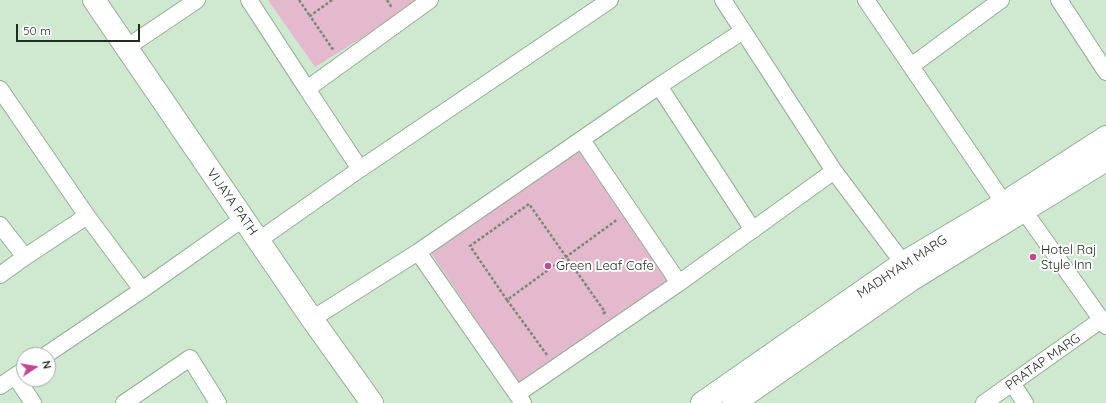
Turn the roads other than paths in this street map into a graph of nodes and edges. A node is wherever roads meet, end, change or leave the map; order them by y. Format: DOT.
graph roads {
  1 [pos="94,0"];
  2 [pos="196,0"];
  3 [pos="249,0"];
  4 [pos="430,0"];
  5 [pos="610,0"];
  6 [pos="723,0"];
  7 [pos="866,0"];
  8 [pos="1001,0"];
  9 [pos="1059,0"];
  10 [pos="743,30"];
  11 [pos="126,48"];
  12 [pos="911,66"];
  13 [pos="1106,72"];
  14 [pos="659,86"];
  15 [pos="0,89"];
  16 [pos="306,89"];
  17 [pos="5,107"];
  18 [pos="1106,137"];
  19 [pos="582,140"];
  20 [pos="1106,160"];
  21 [pos="360,169"];
  22 [pos="834,171"];
  23 [pos="1004,203"];
  24 [pos="1024,211"];
  25 [pos="87,216"];
  26 [pos="244,218"];
  27 [pos="0,225"];
  28 [pos="753,230"];
  29 [pos="259,240"];
  30 [pos="418,252"];
  31 [pos="25,257"];
  32 [pos="903,263"];
  33 [pos="0,275"];
  34 [pos="679,283"];
  35 [pos="142,290"];
  36 [pos="312,319"];
  37 [pos="1104,323"];
  38 [pos="56,348"];
  39 [pos="16,375"];
  40 [pos="1012,383"];
  41 [pos="0,386"];
  42 [pos="26,387"];
  43 [pos="520,398"];
  44 [pos="33,403"];
  45 [pos="124,403"];
  46 [pos="218,403"];
  47 [pos="372,403"];
  48 [pos="702,403"];
  49 [pos="734,403"];
  50 [pos="984,403"];
  51 [pos="1025,403"];
  1 -- 11 [label="street, VIJAYA PATH"];
  2 -- 11 [label="street"];
  3 -- 16 [label="street"];
  4 -- 16 [label="street"];
  5 -- 21 [label="street"];
  6 -- 10 [label="street"];
  7 -- 12 [label="street"];
  8 -- 12 [label="street"];
  9 -- 13 [label="street"];
  10 -- 14 [label="street"];
  10 -- 22 [label="street"];
  11 -- 26 [label="street, VIJAYA PATH"];
  12 -- 23 [label="street"];
  14 -- 19 [label="street"];
  14 -- 28 [label="street"];
  15 -- 17 [label="street"];
  16 -- 21 [label="street"];
  17 -- 25 [label="street"];
  18 -- 23 [label="street, MADHYAM MARG"];
  19 -- 30 [label="street"];
  19 -- 34 [label="street"];
  20 -- 24 [label="street, MADHYAM MARG"];
  21 -- 29 [label="street"];
  22 -- 28 [label="street"];
  22 -- 32 [label="street"];
  23 -- 24 [label="street"];
  23 -- 32 [label="street, MADHYAM MARG"];
  24 -- 37 [label="street"];
  24 -- 49 [label="street, MADHYAM MARG"];
  25 -- 31 [label="street"];
  25 -- 35 [label="street"];
  26 -- 29 [label="street, VIJAYA PATH"];
  26 -- 35 [label="street"];
  27 -- 31 [label="street"];
  28 -- 34 [label="street"];
  29 -- 36 [label="street, VIJAYA PATH"];
  30 -- 36 [label="street"];
  30 -- 43 [label="street"];
  31 -- 33 [label="street"];
  32 -- 48 [label="street, MADHYAM MARG"];
  34 -- 43 [label="street"];
  35 -- 38 [label="street"];
  36 -- 47 [label="street, VIJAYA PATH"];
  37 -- 40 [label="street, PRATAP MARG"];
  39 -- 41 [label="street"];
  40 -- 50 [label="street, PRATAP MARG"];
  40 -- 51 [label="street"];
  42 -- 44 [label="street"];
  45 -- 46 [label="street"];
}
